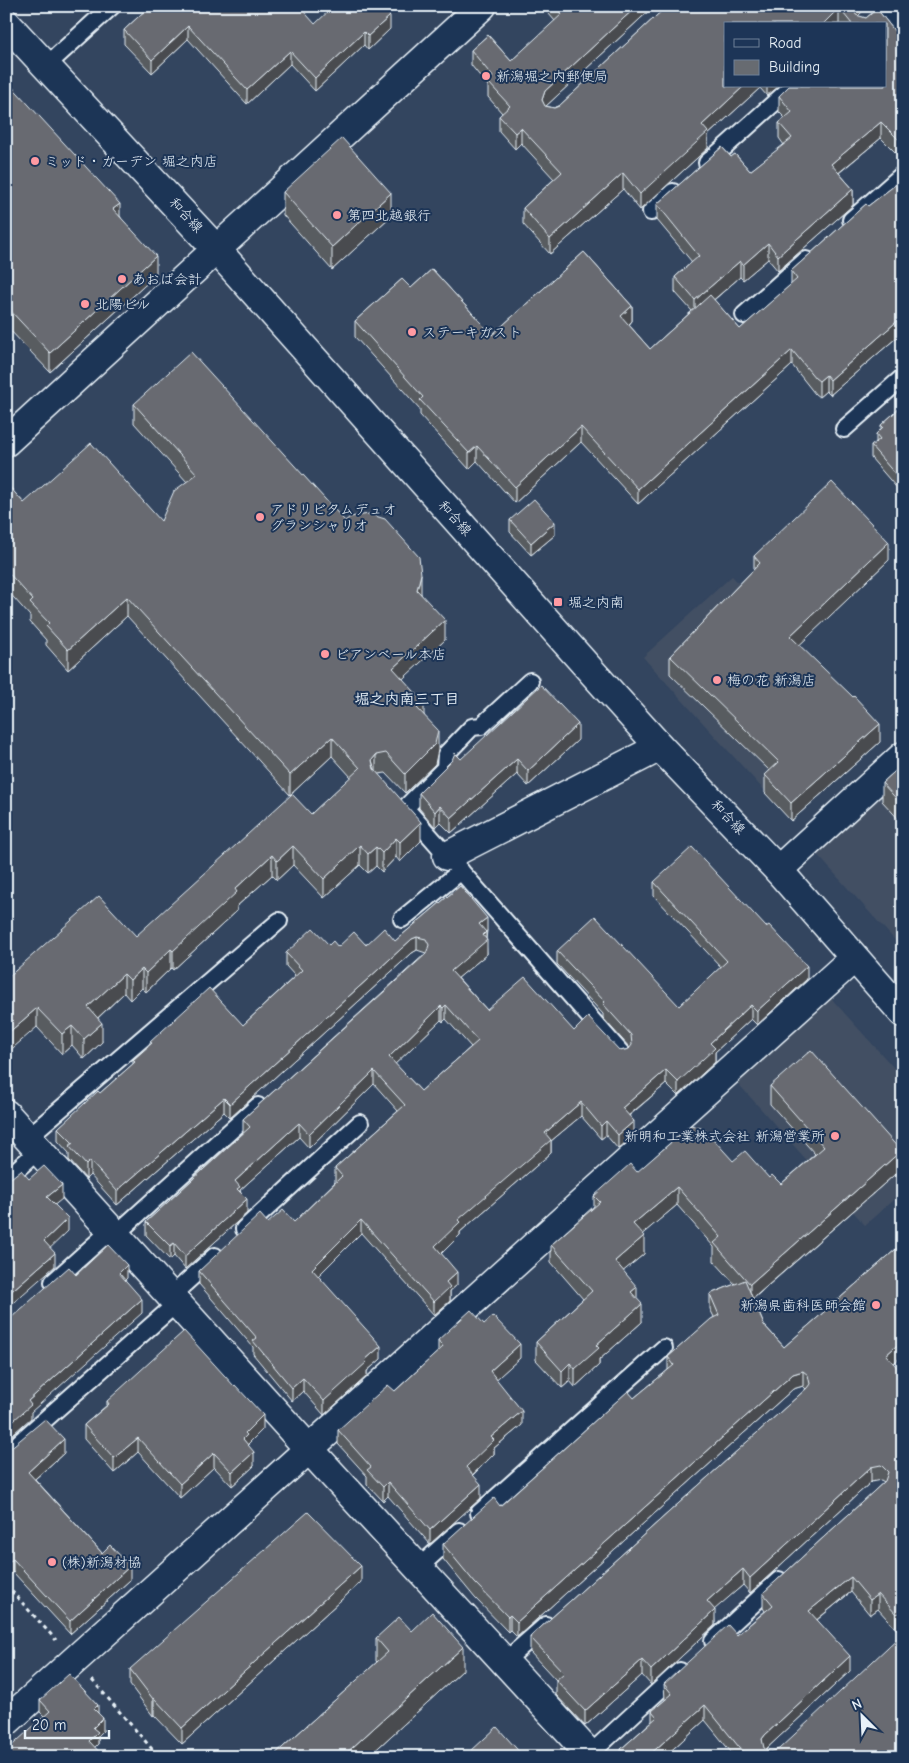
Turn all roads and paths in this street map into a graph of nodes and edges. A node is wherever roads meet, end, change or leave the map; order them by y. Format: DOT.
graph roads {
  1 [pos="112,6"];
  2 [pos="482,6"];
  3 [pos="883,8"];
  4 [pos="903,22"];
  5 [pos="6,23"];
  6 [pos="47,65"];
  7 [pos="791,88"];
  8 [pos="903,174"];
  9 [pos="651,212"];
  10 [pos="838,232"];
  11 [pos="216,249"];
  12 [pos="816,251"];
  13 [pos="744,315"];
  14 [pos="903,377"];
  15 [pos="844,429"];
  16 [pos="6,442"];
  17 [pos="530,681"];
  18 [pos="660,747"];
  19 [pos="903,756"];
  20 [pos="394,795"];
  21 [pos="405,808"];
  22 [pos="454,863"];
  23 [pos="778,870"];
  24 [pos="402,919"];
  25 [pos="280,921"];
  26 [pos="854,958"];
  27 [pos="903,1013"];
  28 [pos="623,1055"];
  29 [pos="271,1094"];
  30 [pos="6,1114"];
  31 [pos="360,1123"];
  32 [pos="33,1144"];
  33 [pos="6,1179"];
  34 [pos="113,1232"];
  35 [pos="41,1292"];
  36 [pos="174,1300"];
  37 [pos="664,1348"];
  38 [pos="309,1449"];
  39 [pos="6,1454"];
  40 [pos="418,1568"];
  41 [pos="791,1569"];
  42 [pos="556,1615"];
  43 [pos="504,1662"];
  44 [pos="6,1722"];
  45 [pos="591,1755"];
  1 -- 6 [label="lane"];
  2 -- 11 [label="street"];
  3 -- 4 [label="street"];
  5 -- 6 [label="street, 和合線"];
  6 -- 11 [label="street, 和合線"];
  7 -- 9 [label="lane"];
  8 -- 10 [label="lane"];
  11 -- 16 [label="street"];
  11 -- 18 [label="street, 和合線"];
  12 -- 13 [label="lane"];
  14 -- 15 [label="lane"];
  17 -- 21 [label="lane"];
  18 -- 22 [label="street"];
  18 -- 23 [label="street, 和合線"];
  19 -- 23 [label="street"];
  20 -- 21 [label="lane"];
  21 -- 22 [label="lane"];
  22 -- 24 [label="lane"];
  22 -- 28 [label="lane"];
  23 -- 26 [label="street, 和合線"];
  25 -- 32 [label="lane"];
  26 -- 27 [label="street, 和合線"];
  26 -- 38 [label="street"];
  29 -- 34 [label="lane"];
  30 -- 32 [label="street"];
  31 -- 36 [label="lane"];
  32 -- 33 [label="lane"];
  32 -- 34 [label="street"];
  34 -- 35 [label="lane"];
  34 -- 36 [label="street"];
  36 -- 38 [label="street"];
  36 -- 39 [label="lane"];
  37 -- 40 [label="lane"];
  38 -- 40 [label="street"];
  38 -- 44 [label="street"];
  40 -- 43 [label="street"];
  41 -- 45 [label="lane"];
  42 -- 43 [label="lane"];
  43 -- 45 [label="street"];
}
